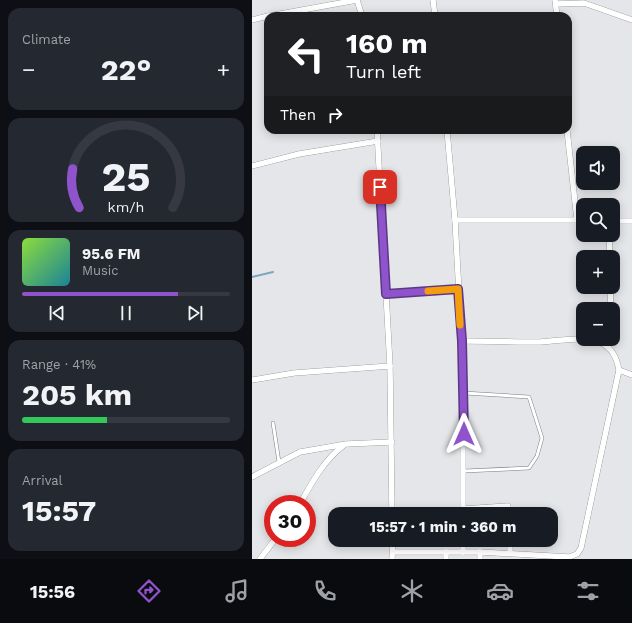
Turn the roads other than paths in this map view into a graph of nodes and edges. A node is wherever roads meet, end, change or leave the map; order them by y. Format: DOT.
graph roads {
  1 [pos="357,0"];
  2 [pos="433,0"];
  3 [pos="556,2"];
  4 [pos="291,12"];
  5 [pos="361,12"];
  6 [pos="434,12"];
  7 [pos="557,12"];
  8 [pos="264,17"];
  9 [pos="252,20"];
  10 [pos="632,20"];
  11 [pos="377,134"];
  12 [pos="447,134"];
  13 [pos="568,134"];
  14 [pos="378,141"];
  15 [pos="252,166"];
  16 [pos="577,198"];
  17 [pos="455,220"];
  18 [pos="576,220"];
  19 [pos="620,221"];
  20 [pos="632,221"];
  21 [pos="458,289"];
  22 [pos="386,294"];
  23 [pos="576,339"];
  24 [pos="462,341"];
  25 [pos="608,346"];
  26 [pos="390,366"];
  27 [pos="619,370"];
  28 [pos="632,376"];
  29 [pos="252,380"];
  30 [pos="464,393"];
  31 [pos="273,423"];
  32 [pos="392,442"];
  33 [pos="346,444"];
  34 [pos="280,464"];
  35 [pos="464,471"];
  36 [pos="252,477"];
  37 [pos="304,495"];
  38 [pos="392,507"];
  39 [pos="463,507"];
  40 [pos="499,507"];
  41 [pos="508,507"];
  42 [pos="269,547"];
  43 [pos="393,547"];
  44 [pos="463,547"];
  45 [pos="393,552"];
  46 [pos="446,552"];
  47 [pos="463,552"];
  48 [pos="480,552"];
  49 [pos="513,555"];
  50 [pos="260,559"];
  51 [pos="392,559"];
  52 [pos="446,559"];
  53 [pos="480,559"];
  1 -- 4 [label="street"];
  1 -- 5 [label="street"];
  2 -- 6 [label="street"];
  3 -- 7 [label="street"];
  3 -- 10 [label="street"];
  8 -- 9 [label="street"];
  11 -- 14 [label="street"];
  12 -- 17 [label="street"];
  13 -- 16 [label="street"];
  14 -- 15 [label="street"];
  14 -- 22 [label="street"];
  17 -- 18 [label="street"];
  17 -- 21 [label="street"];
  19 -- 20 [label="street"];
  21 -- 22 [label="street"];
  21 -- 24 [label="street"];
  22 -- 26 [label="street"];
  23 -- 24 [label="street"];
  24 -- 30 [label="street"];
  25 -- 27 [label="street"];
  26 -- 29 [label="street"];
  26 -- 32 [label="street"];
  27 -- 28 [label="street"];
  27 -- 49 [label="street"];
  30 -- 35 [label="street"];
  30 -- 35 [label="lane"];
  31 -- 34 [label="lane"];
  32 -- 33 [label="street"];
  32 -- 38 [label="street"];
  33 -- 34 [label="street"];
  33 -- 37 [label="street"];
  34 -- 36 [label="street"];
  35 -- 39 [label="street"];
  40 -- 41 [label="street"];
  42 -- 50 [label="street"];
  43 -- 45 [label="street"];
  44 -- 47 [label="street"];
  45 -- 46 [label="street"];
  45 -- 51 [label="street"];
  46 -- 47 [label="street"];
  46 -- 52 [label="street"];
  47 -- 48 [label="street"];
  48 -- 49 [label="street"];
  48 -- 53 [label="street"];
}
